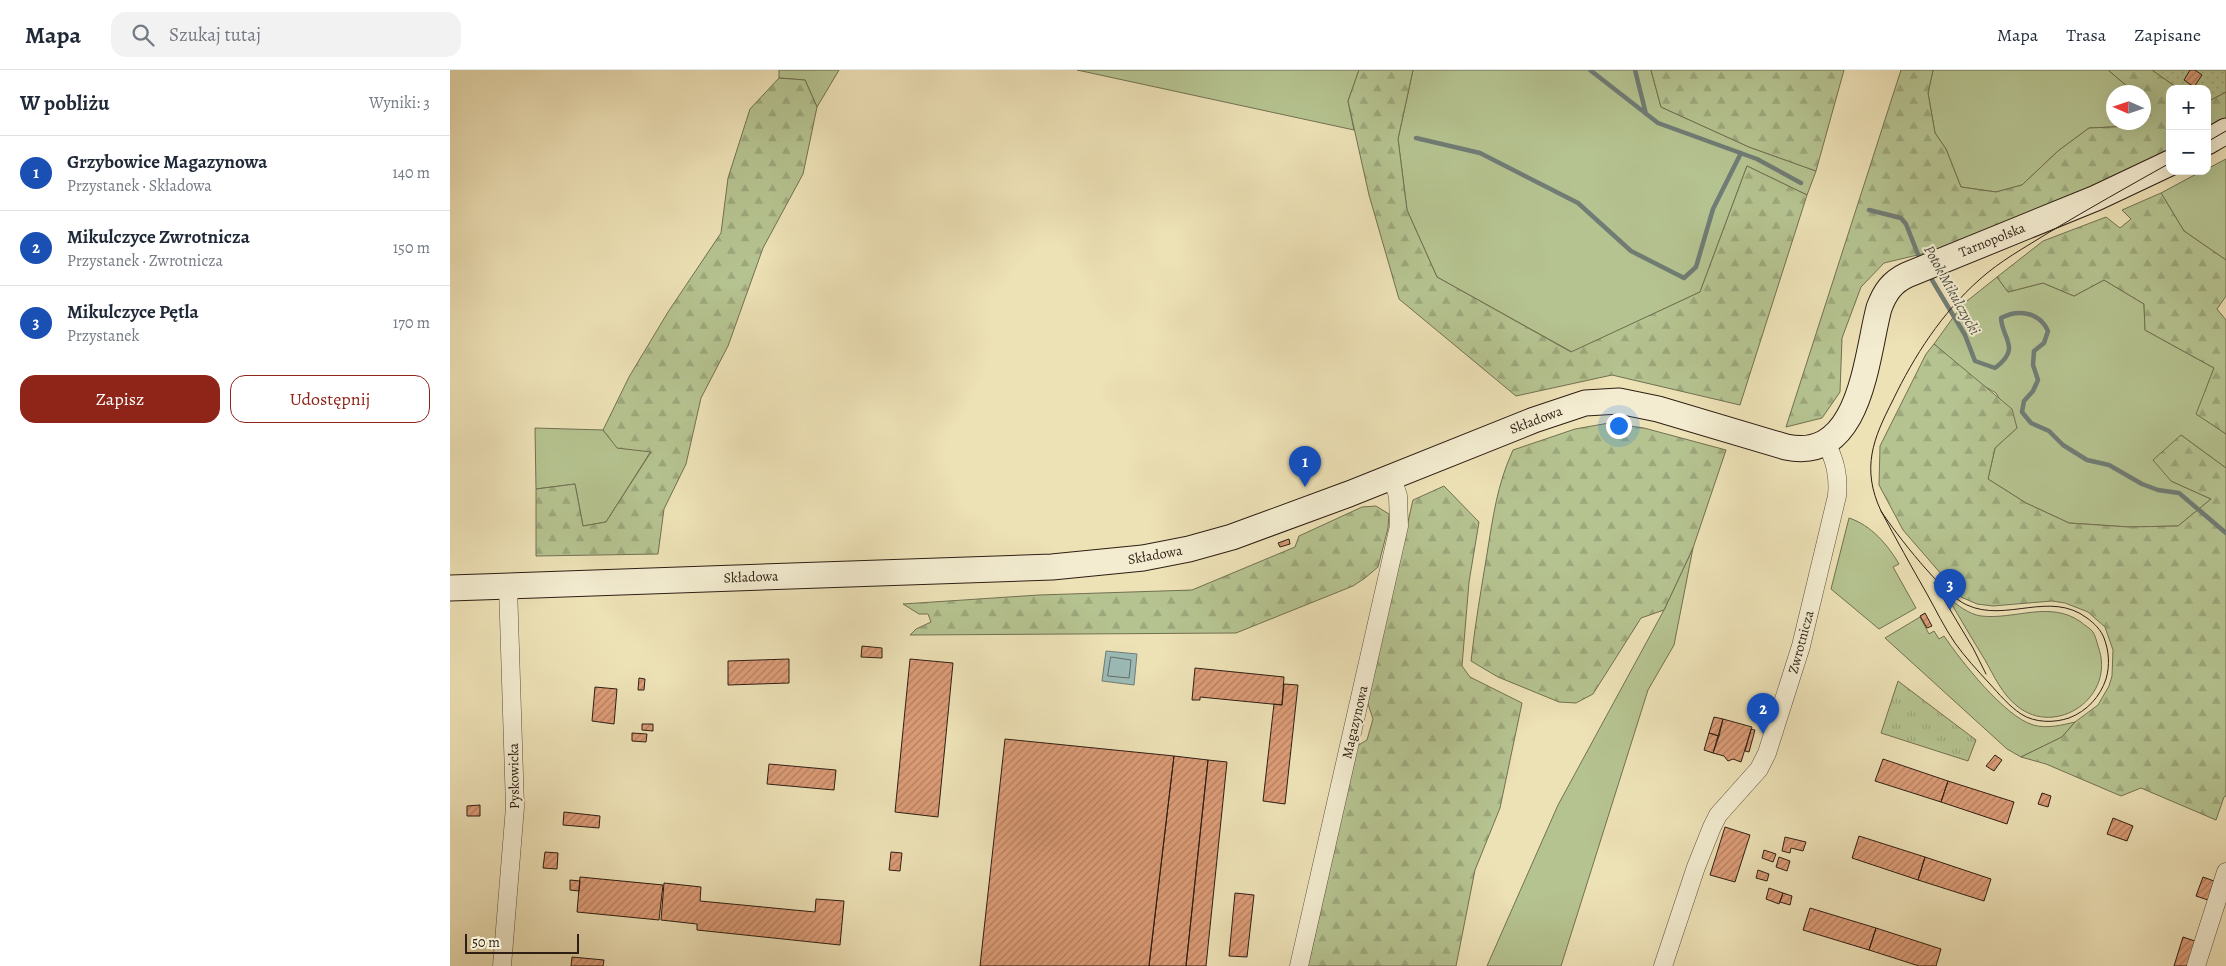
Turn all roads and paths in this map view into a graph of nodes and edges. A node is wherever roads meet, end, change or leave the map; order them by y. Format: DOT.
graph roads {
  1 [pos="2226,131"];
  2 [pos="2211,140"];
  3 [pos="2166,165"];
  4 [pos="1826,442"];
  5 [pos="1392,477"];
  6 [pos="508,586"];
  7 [pos="450,588"];
  8 [pos="2226,872"];
  9 [pos="502,966"];
  10 [pos="1299,966"];
  11 [pos="1663,966"];
  12 [pos="2196,966"];
  1 -- 2 [label="main road"];
  3 -- 4 [label="main road, Tarnopolska"];
  4 -- 5 [label="main road, Składowa"];
  4 -- 11 [label="street, Zwrotnicza"];
  5 -- 6 [label="main road, Składowa"];
  5 -- 10 [label="street, Magazynowa"];
  6 -- 7 [label="main road, Składowa"];
  6 -- 9 [label="street, Pyskowicka"];
  8 -- 12 [label="street"];
}
